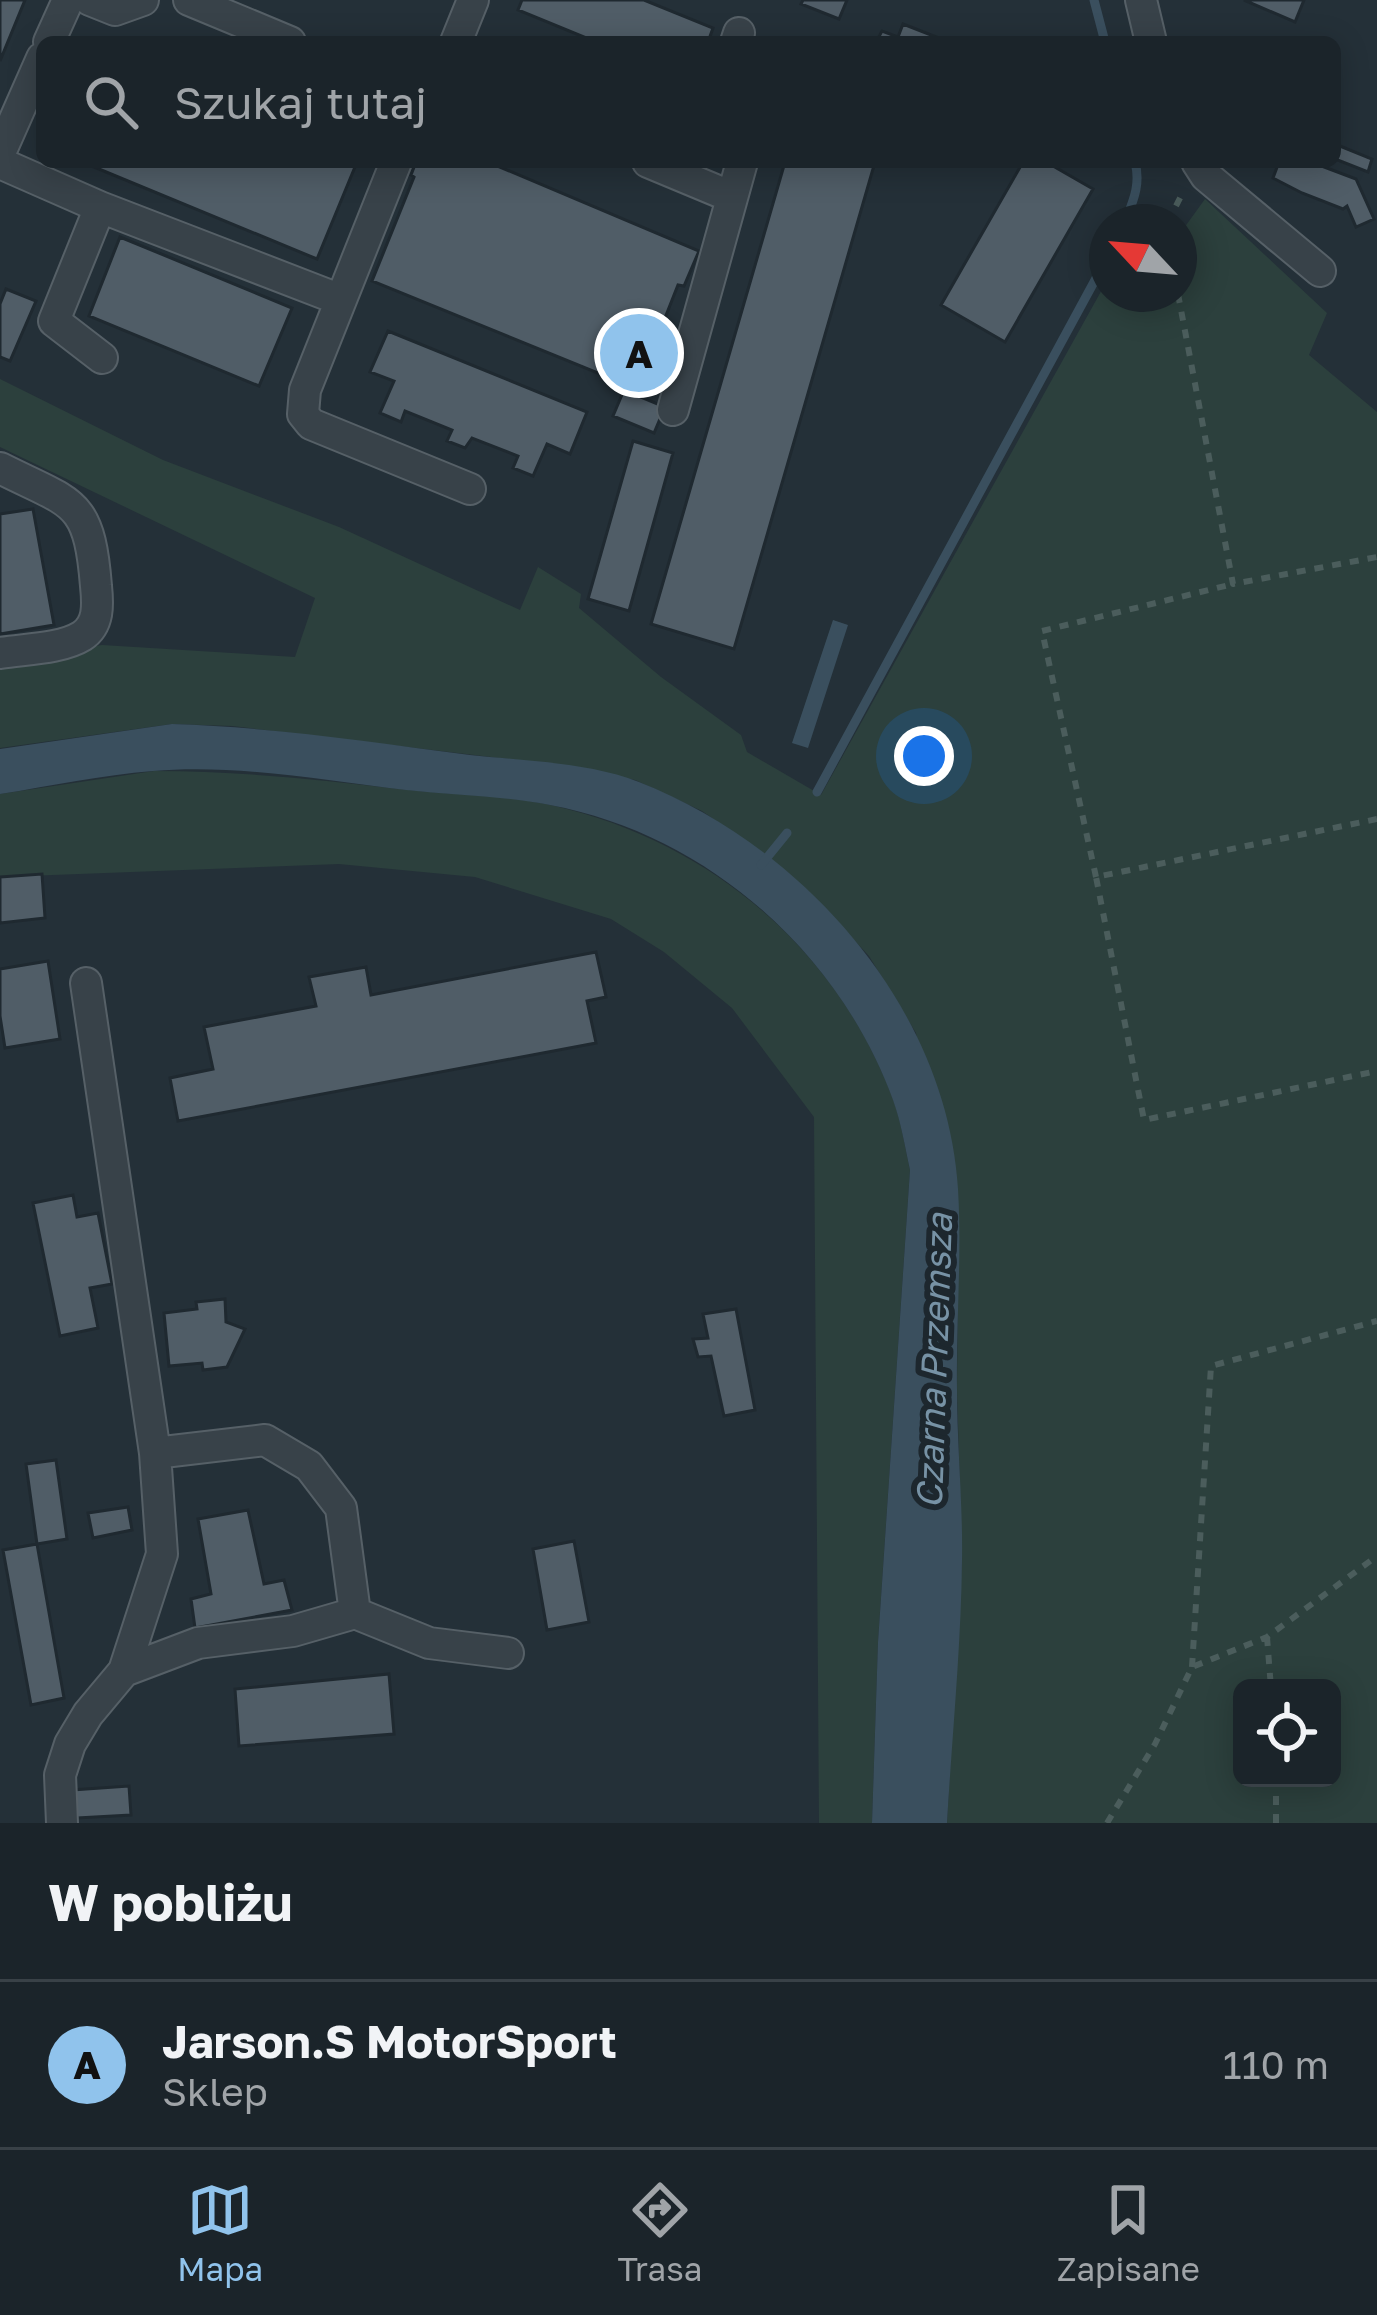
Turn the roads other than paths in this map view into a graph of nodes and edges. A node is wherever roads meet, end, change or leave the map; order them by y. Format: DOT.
graph roads {
  1 [pos="68,0"];
  2 [pos="89,0"];
  3 [pos="143,0"];
  4 [pos="189,0"];
  5 [pos="473,0"];
  6 [pos="1142,0"];
  7 [pos="52,36"];
  8 [pos="276,36"];
  9 [pos="458,36"];
  10 [pos="1150,36"];
  11 [pos="36,72"];
  12 [pos="0,153"];
  13 [pos="0,164"];
  14 [pos="394,168"];
  15 [pos="662,168"];
  16 [pos="740,168"];
  17 [pos="1201,168"];
  18 [pos="732,197"];
  19 [pos="100,207"];
  20 [pos="1319,271"];
  21 [pos="341,300"];
  22 [pos="102,358"];
  23 [pos="673,410"];
  24 [pos="4,472"];
  25 [pos="470,489"];
  26 [pos="0,653"];
  27 [pos="86,983"];
  28 [pos="154,1453"];
  29 [pos="355,1612"];
  30 [pos="508,1653"];
  31 [pos="124,1671"];
  32 [pos="62,1823"];
  1 -- 7 [label="lane"];
  2 -- 3 [label="lane"];
  4 -- 8 [label="lane"];
  5 -- 9 [label="lane"];
  6 -- 10 [label="lane"];
  11 -- 12 [label="lane"];
  13 -- 19 [label="lane"];
  14 -- 21 [label="lane"];
  15 -- 18 [label="lane"];
  16 -- 18 [label="lane"];
  17 -- 20 [label="lane"];
  18 -- 23 [label="lane"];
  19 -- 21 [label="lane"];
  19 -- 22 [label="lane"];
  21 -- 25 [label="lane"];
  24 -- 26 [label="lane"];
  27 -- 28 [label="lane"];
  28 -- 29 [label="lane"];
  28 -- 31 [label="lane"];
  29 -- 30 [label="lane"];
  29 -- 31 [label="lane"];
  31 -- 32 [label="lane"];
}
